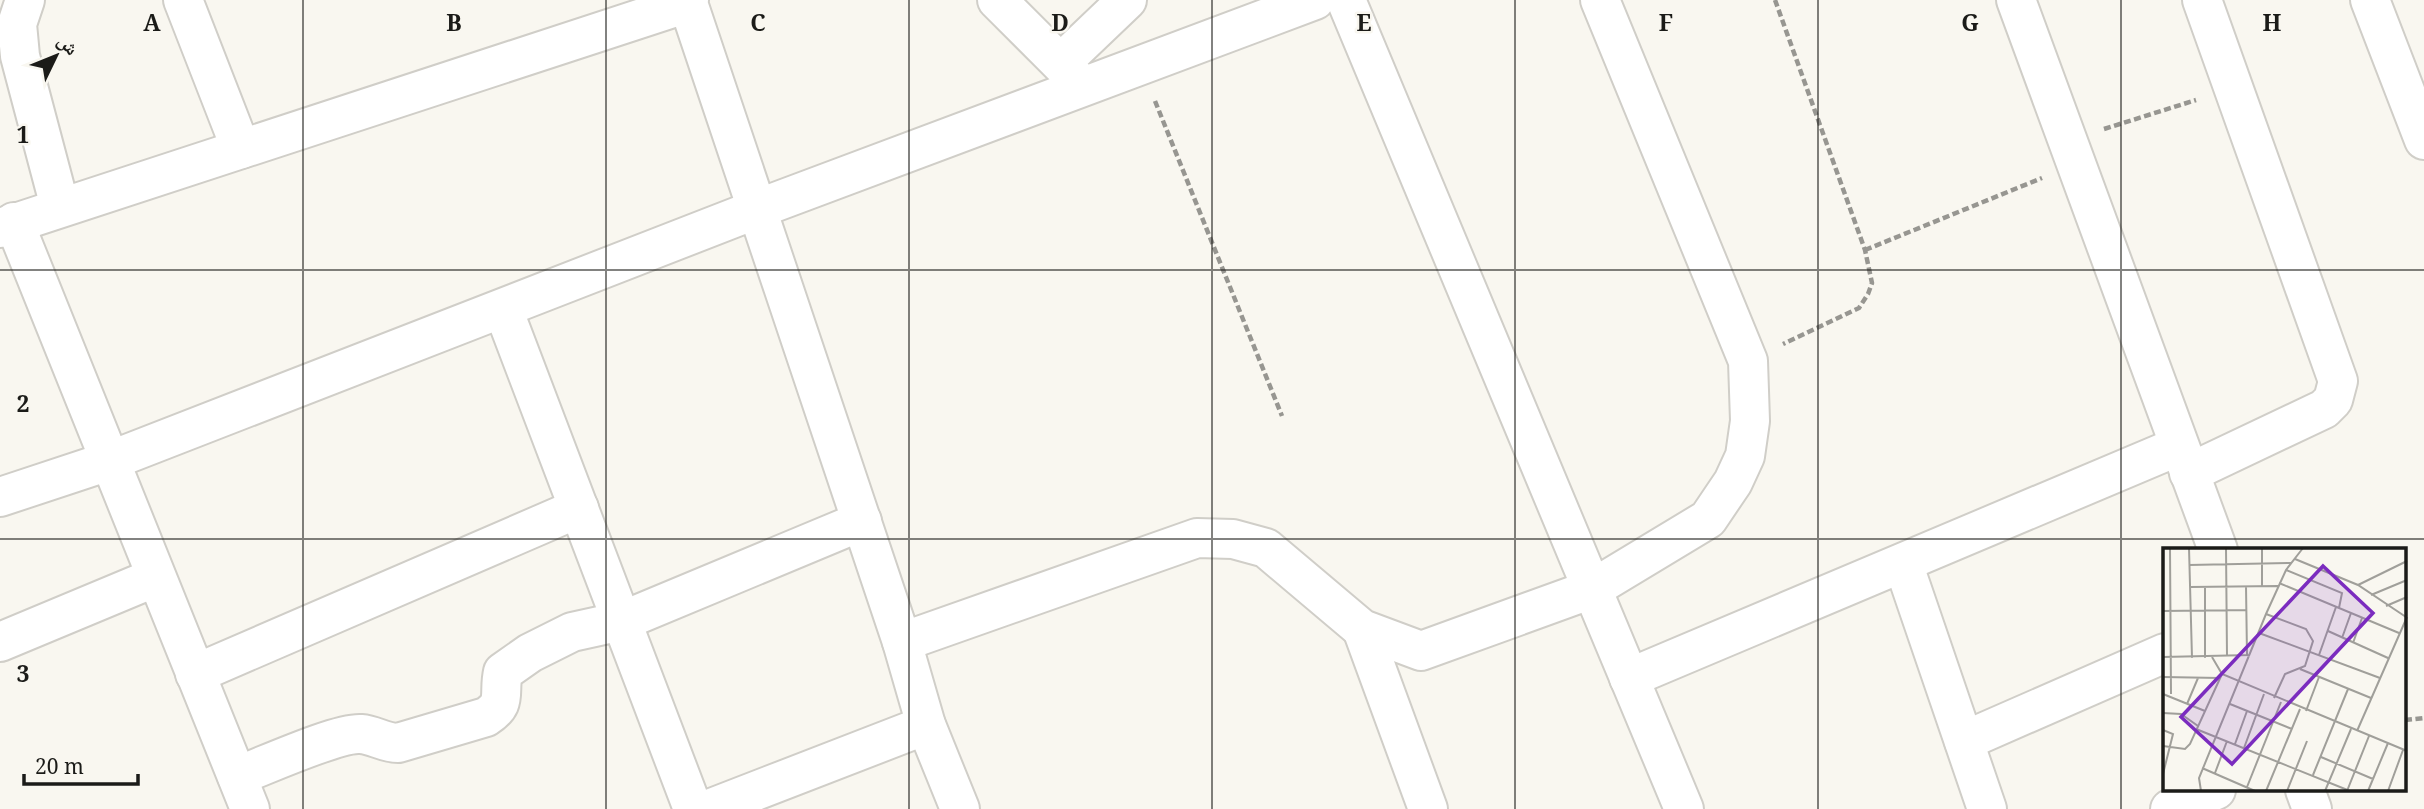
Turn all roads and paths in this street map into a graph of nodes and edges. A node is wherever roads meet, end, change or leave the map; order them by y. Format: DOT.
graph roads {
  1 [pos="183,0"];
  2 [pos="997,0"];
  3 [pos="1127,0"];
  4 [pos="1315,0"];
  5 [pos="1346,0"];
  6 [pos="1600,0"];
  7 [pos="1775,0"];
  8 [pos="2016,0"];
  9 [pos="2202,0"];
  10 [pos="2370,0"];
  11 [pos="689,2"];
  12 [pos="634,9"];
  13 [pos="14,18"];
  14 [pos="1140,64"];
  15 [pos="1072,74"];
  16 [pos="2233,88"];
  17 [pos="2424,140"];
  18 [pos="241,149"];
  19 [pos="2072,153"];
  20 [pos="60,207"];
  21 [pos="757,209"];
  22 [pos="7,225"];
  23 [pos="1865,250"];
  24 [pos="503,309"];
  25 [pos="1748,361"];
  26 [pos="1282,416"];
  27 [pos="2184,460"];
  28 [pos="109,461"];
  29 [pos="0,497"];
  30 [pos="579,508"];
  31 [pos="862,521"];
  32 [pos="2217,548"];
  33 [pos="1903,563"];
  34 [pos="156,577"];
  35 [pos="1592,589"];
  36 [pos="622,621"];
  37 [pos="1362,629"];
  38 [pos="0,642"];
  39 [pos="902,642"];
  40 [pos="2163,654"];
  41 [pos="195,674"];
  42 [pos="1629,678"];
  43 [pos="2424,718"];
  44 [pos="2406,720"];
  45 [pos="926,725"];
  46 [pos="1964,741"];
  47 [pos="2211,792"];
  48 [pos="2306,792"];
  49 [pos="243,793"];
  50 [pos="693,809"];
  51 [pos="709,809"];
  52 [pos="960,809"];
  53 [pos="1428,809"];
  54 [pos="1684,809"];
  55 [pos="1987,809"];
  56 [pos="2170,809"];
  57 [pos="2312,809"];
  1 -- 18 [label="street"];
  2 -- 15 [label="street"];
  3 -- 15 [label="street"];
  4 -- 14 [label="street"];
  5 -- 35 [label="street"];
  6 -- 25 [label="street"];
  7 -- 23 [label="path"];
  8 -- 19 [label="street"];
  9 -- 16 [label="street"];
  10 -- 17 [label="street"];
  11 -- 12 [label="street"];
  11 -- 21 [label="street"];
  12 -- 18 [label="street"];
  13 -- 20 [label="street"];
  14 -- 15 [label="street"];
  14 -- 26 [label="path"];
  15 -- 21 [label="street"];
  16 -- 19 [label="path"];
  16 -- 27 [label="street"];
  18 -- 20 [label="street"];
  19 -- 23 [label="path"];
  19 -- 27 [label="street"];
  20 -- 22 [label="street"];
  21 -- 24 [label="street"];
  21 -- 31 [label="street"];
  22 -- 28 [label="street"];
  23 -- 25 [label="path"];
  24 -- 28 [label="street"];
  24 -- 30 [label="street"];
  25 -- 35 [label="street"];
  27 -- 32 [label="street"];
  27 -- 33 [label="street"];
  28 -- 29 [label="street"];
  28 -- 34 [label="street"];
  30 -- 36 [label="street"];
  30 -- 41 [label="street"];
  31 -- 36 [label="street"];
  31 -- 39 [label="street"];
  33 -- 42 [label="street"];
  33 -- 46 [label="street"];
  34 -- 38 [label="street"];
  34 -- 41 [label="street"];
  35 -- 37 [label="street"];
  35 -- 42 [label="street"];
  36 -- 49 [label="street"];
  36 -- 50 [label="street"];
  37 -- 39 [label="street"];
  37 -- 53 [label="street"];
  39 -- 45 [label="street"];
  40 -- 46 [label="street"];
  41 -- 49 [label="street"];
  42 -- 54 [label="street"];
  43 -- 44 [label="path"];
  45 -- 51 [label="street"];
  45 -- 52 [label="street"];
  46 -- 55 [label="street"];
  47 -- 56 [label="street"];
  48 -- 57 [label="street"];
}
